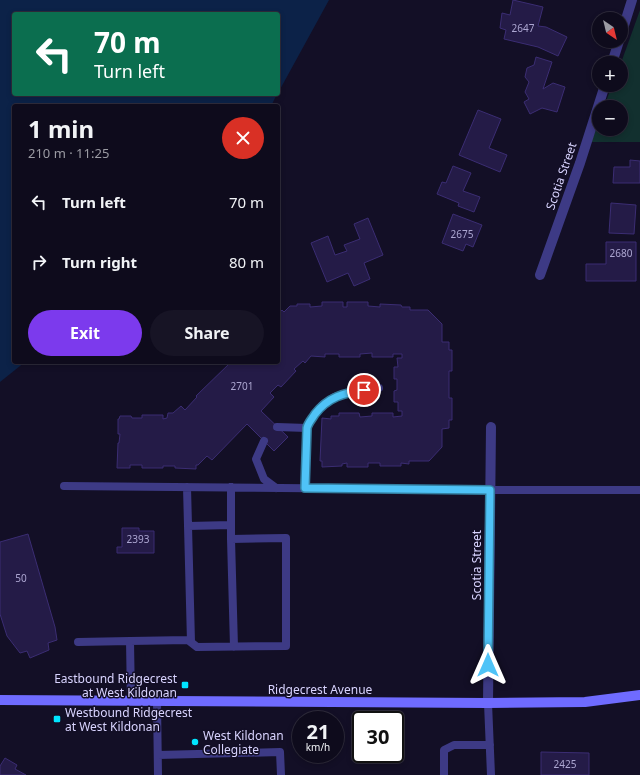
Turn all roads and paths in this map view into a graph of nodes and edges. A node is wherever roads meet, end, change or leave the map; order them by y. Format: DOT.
graph roads {
  1 [pos="632,0"];
  2 [pos="628,13"];
  3 [pos="603,92"];
  4 [pos="540,275"];
  5 [pos="379,388"];
  6 [pos="277,427"];
  7 [pos="491,427"];
  8 [pos="307,428"];
  9 [pos="264,440"];
  10 [pos="64,486"];
  11 [pos="187,487"];
  12 [pos="231,487"];
  13 [pos="276,488"];
  14 [pos="305,488"];
  15 [pos="490,490"];
  16 [pos="640,490"];
  17 [pos="231,525"];
  18 [pos="188,526"];
  19 [pos="231,539"];
  20 [pos="130,641"];
  21 [pos="78,642"];
  22 [pos="191,642"];
  23 [pos="234,646"];
  24 [pos="640,695"];
  25 [pos="0,700"];
  26 [pos="131,701"];
  27 [pos="157,701"];
  28 [pos="488,703"];
  29 [pos="490,745"];
  30 [pos="158,754"];
  31 [pos="158,775"];
  32 [pos="281,775"];
  33 [pos="444,775"];
  34 [pos="490,775"];
  1 -- 2 [label="street"];
  3 -- 4 [label="street, Scotia Street"];
  5 -- 8 [label="lane"];
  6 -- 8 [label="lane"];
  7 -- 15 [label="street, Scotia Street"];
  8 -- 14 [label="lane"];
  9 -- 13 [label="lane"];
  10 -- 11 [label="lane"];
  11 -- 12 [label="lane"];
  11 -- 18 [label="lane"];
  12 -- 13 [label="lane"];
  12 -- 17 [label="lane"];
  13 -- 14 [label="lane"];
  14 -- 15 [label="lane"];
  15 -- 16 [label="lane"];
  15 -- 28 [label="street, Scotia Street"];
  17 -- 18 [label="lane"];
  17 -- 19 [label="lane"];
  18 -- 22 [label="lane"];
  19 -- 23 [label="lane"];
  19 -- 23 [label="lane"];
  20 -- 21 [label="lane"];
  20 -- 22 [label="lane"];
  20 -- 26 [label="lane"];
  22 -- 23 [label="lane"];
  24 -- 28 [label="street, Ridgecrest Avenue"];
  25 -- 26 [label="street, Ridgecrest Avenue"];
  26 -- 27 [label="street, Ridgecrest Avenue"];
  27 -- 28 [label="street, Ridgecrest Avenue"];
  27 -- 30 [label="lane"];
  28 -- 29 [label="lane"];
  29 -- 33 [label="lane"];
  29 -- 34 [label="lane"];
  30 -- 31 [label="lane"];
  30 -- 32 [label="lane"];
}
